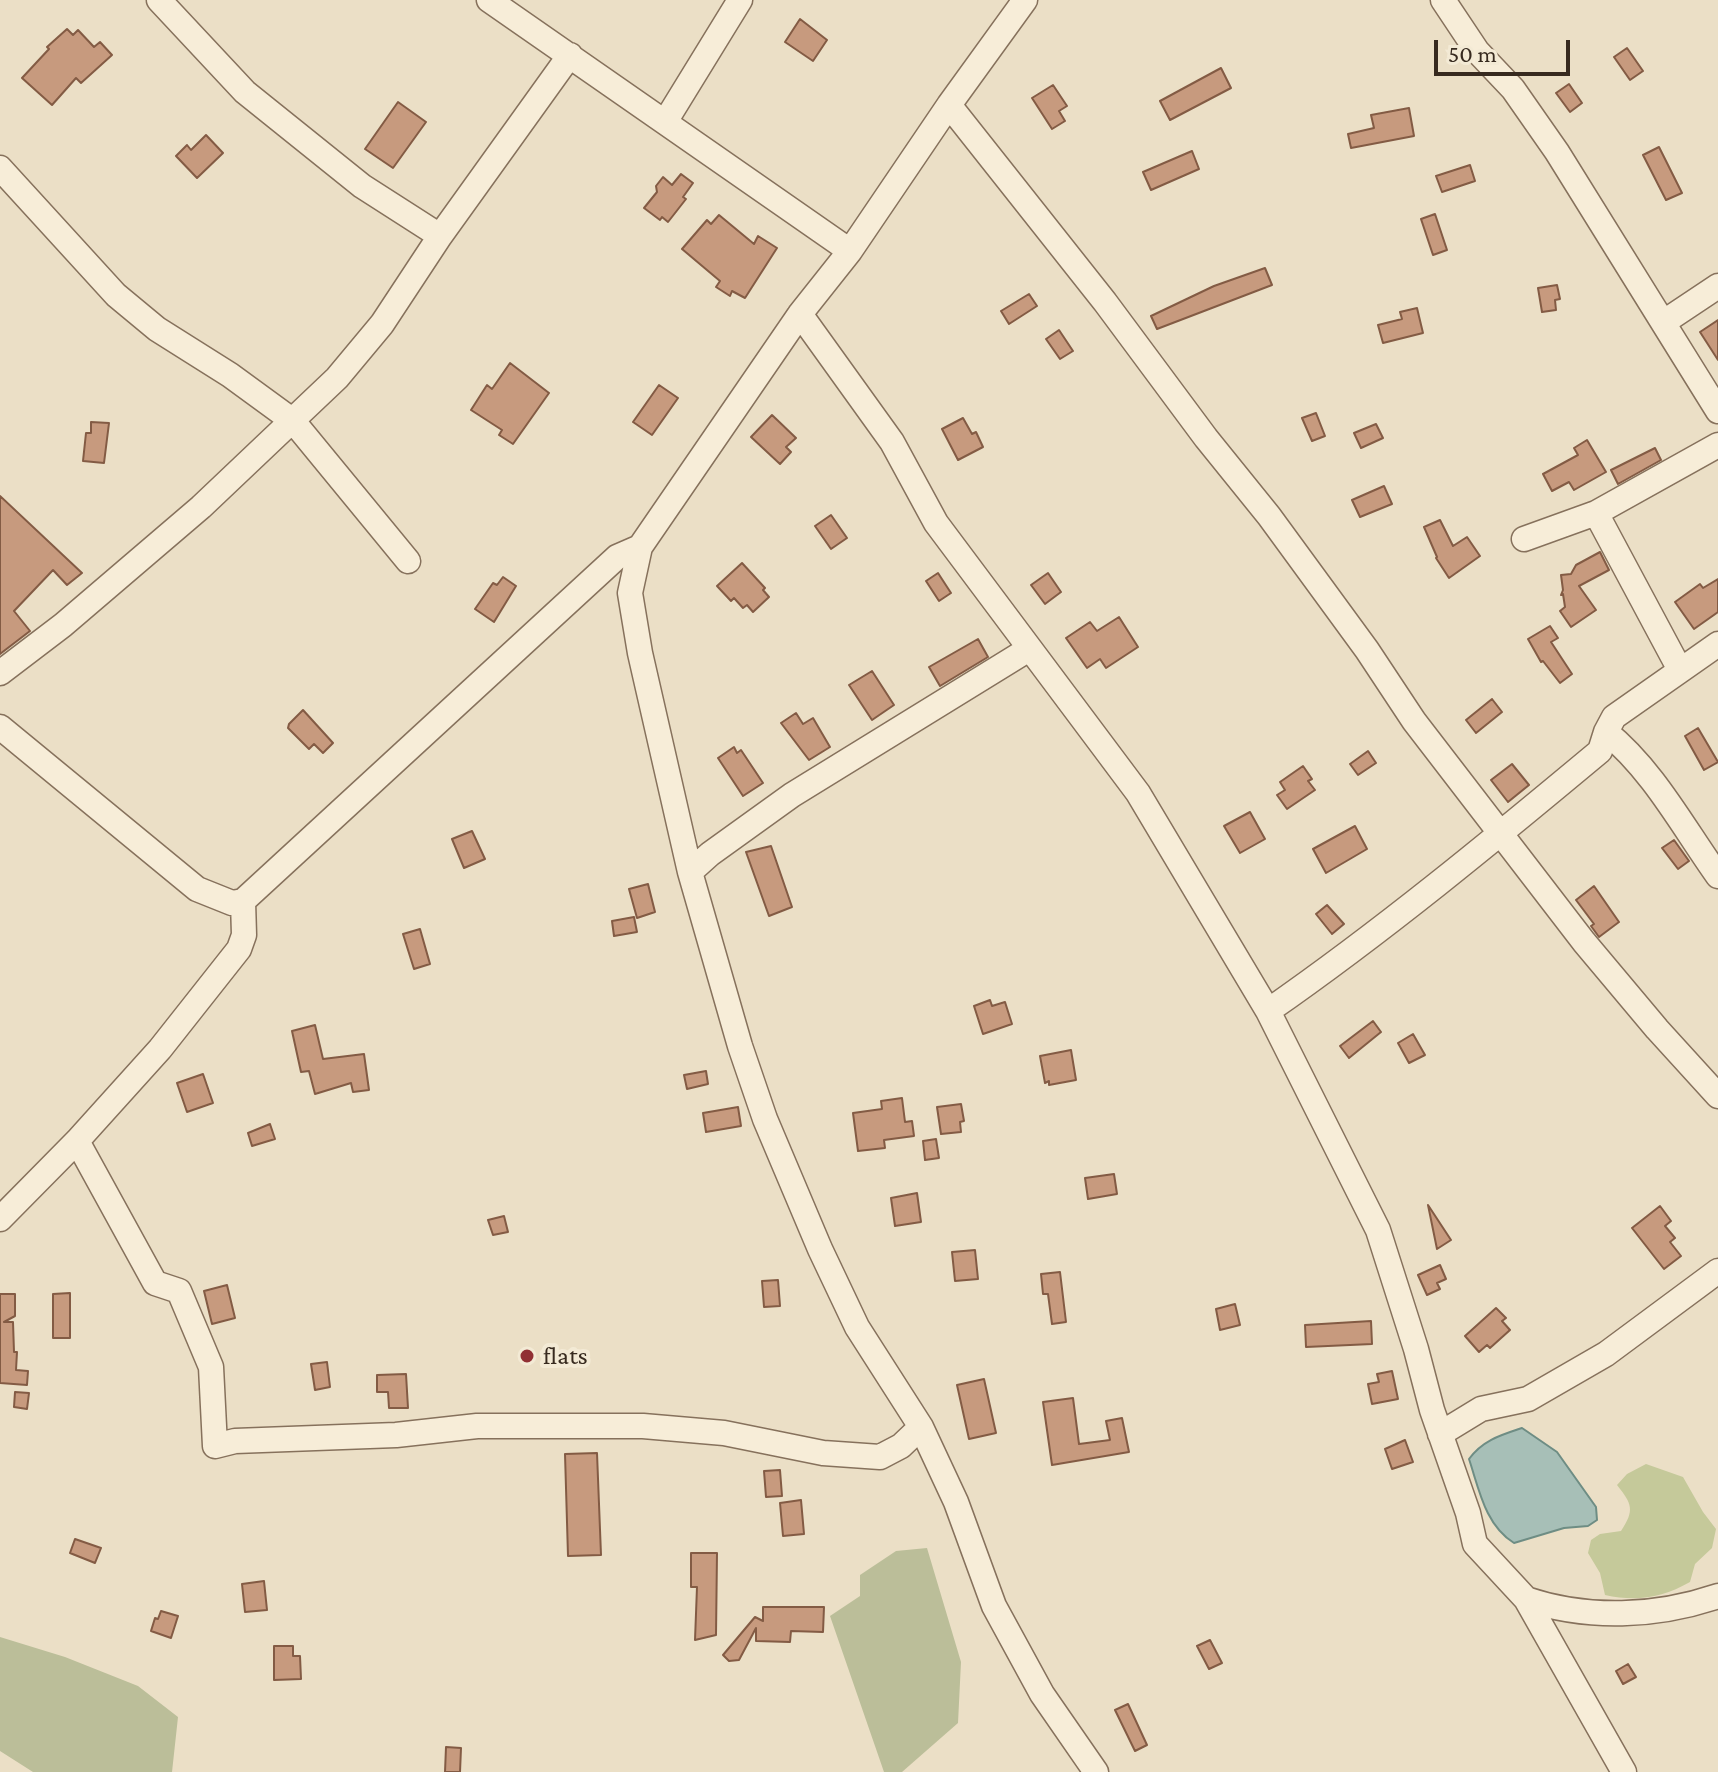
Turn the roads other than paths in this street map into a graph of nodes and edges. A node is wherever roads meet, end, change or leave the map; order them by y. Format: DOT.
graph roads {
  1 [pos="159,0"];
  2 [pos="489,0"];
  3 [pos="740,0"];
  4 [pos="1025,0"];
  5 [pos="1443,0"];
  6 [pos="570,55"];
  7 [pos="949,105"];
  8 [pos="665,122"];
  9 [pos="0,168"];
  10 [pos="440,236"];
  11 [pos="850,251"];
  12 [pos="1718,286"];
  13 [pos="800,314"];
  14 [pos="1664,322"];
  15 [pos="1718,411"];
  16 [pos="293,421"];
  17 [pos="1718,445"];
  18 [pos="1596,513"];
  19 [pos="1524,539"];
  20 [pos="640,547"];
  21 [pos="408,561"];
  22 [pos="1718,644"];
  23 [pos="1029,649"];
  24 [pos="1680,670"];
  25 [pos="0,673"];
  26 [pos="0,727"];
  27 [pos="1606,732"];
  28 [pos="1501,834"];
  29 [pos="690,872"];
  30 [pos="1718,876"];
  31 [pos="243,901"];
  32 [pos="1268,1011"];
  33 [pos="1718,1096"];
  34 [pos="77,1141"];
  35 [pos="0,1219"];
  36 [pos="1718,1271"];
  37 [pos="921,1427"];
  38 [pos="1440,1434"];
  39 [pos="1718,1596"];
  40 [pos="1526,1599"];
  41 [pos="1096,1772"];
  42 [pos="1624,1772"];
  1 -- 10 [label="street"];
  2 -- 6 [label="street"];
  3 -- 8 [label="street"];
  4 -- 7 [label="street"];
  5 -- 14 [label="street"];
  6 -- 8 [label="street"];
  6 -- 10 [label="street"];
  7 -- 11 [label="street"];
  7 -- 28 [label="street"];
  8 -- 11 [label="street"];
  9 -- 16 [label="street"];
  10 -- 16 [label="street"];
  11 -- 13 [label="street"];
  12 -- 14 [label="street"];
  13 -- 20 [label="street"];
  13 -- 23 [label="street"];
  14 -- 15 [label="street"];
  16 -- 21 [label="street"];
  16 -- 25 [label="street"];
  17 -- 18 [label="street"];
  18 -- 19 [label="street"];
  18 -- 24 [label="street"];
  20 -- 29 [label="street"];
  20 -- 31 [label="street"];
  22 -- 24 [label="street"];
  23 -- 29 [label="street"];
  23 -- 32 [label="street"];
  24 -- 27 [label="street"];
  26 -- 31 [label="street"];
  27 -- 28 [label="street"];
  27 -- 30 [label="street"];
  28 -- 32 [label="street"];
  28 -- 33 [label="street"];
  29 -- 37 [label="street"];
  31 -- 34 [label="street"];
  32 -- 38 [label="street"];
  34 -- 35 [label="street"];
  34 -- 37 [label="street"];
  36 -- 38 [label="street"];
  37 -- 41 [label="street"];
  38 -- 40 [label="street"];
  39 -- 40 [label="street"];
  40 -- 42 [label="street"];
}
